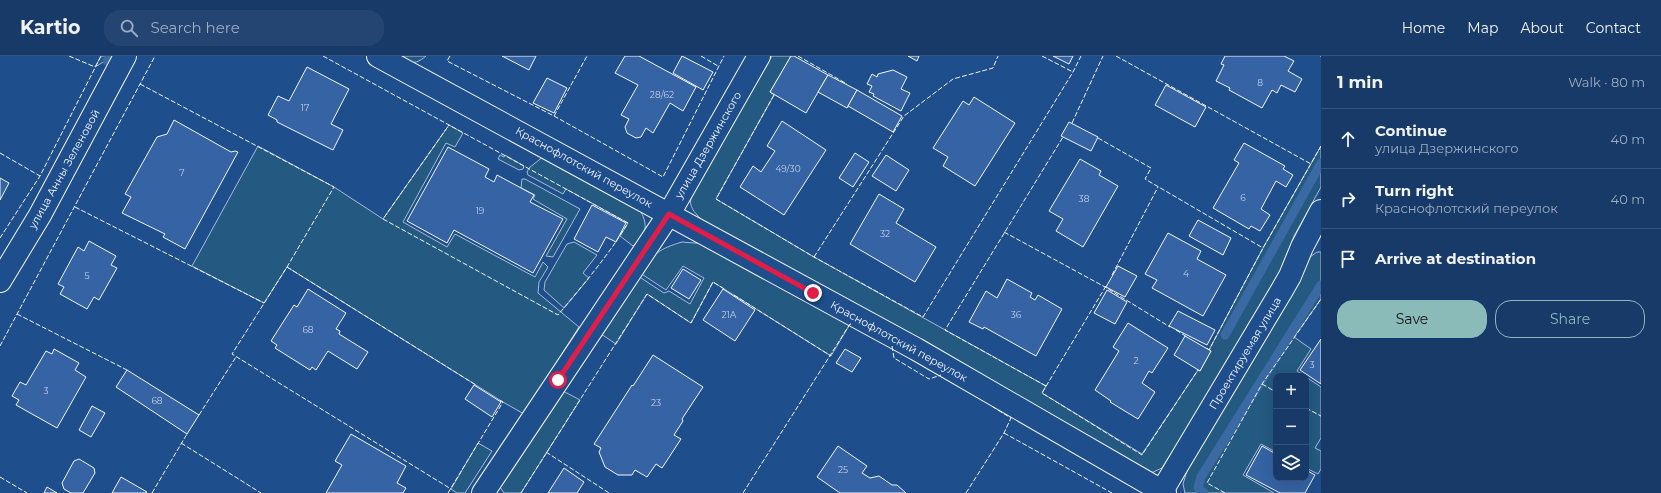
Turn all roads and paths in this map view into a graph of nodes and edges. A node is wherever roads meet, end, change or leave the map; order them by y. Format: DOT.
graph roads {
  1 [pos="125,56"];
  2 [pos="378,56"];
  3 [pos="759,56"];
  4 [pos="1321,211"];
  5 [pos="669,214"];
  6 [pos="0,281"];
  7 [pos="1163,492"];
  8 [pos="482,493"];
  1 -- 6 [label="street, улица Анны Зеленовой"];
  2 -- 5 [label="street, Краснофлотский переулок"];
  3 -- 5 [label="street, улица Дзержинского"];
  4 -- 7 [label="street, Проектируемая улица"];
  5 -- 7 [label="street, Краснофлотский переулок"];
  5 -- 8 [label="street, улица Дзержинского"];
}
